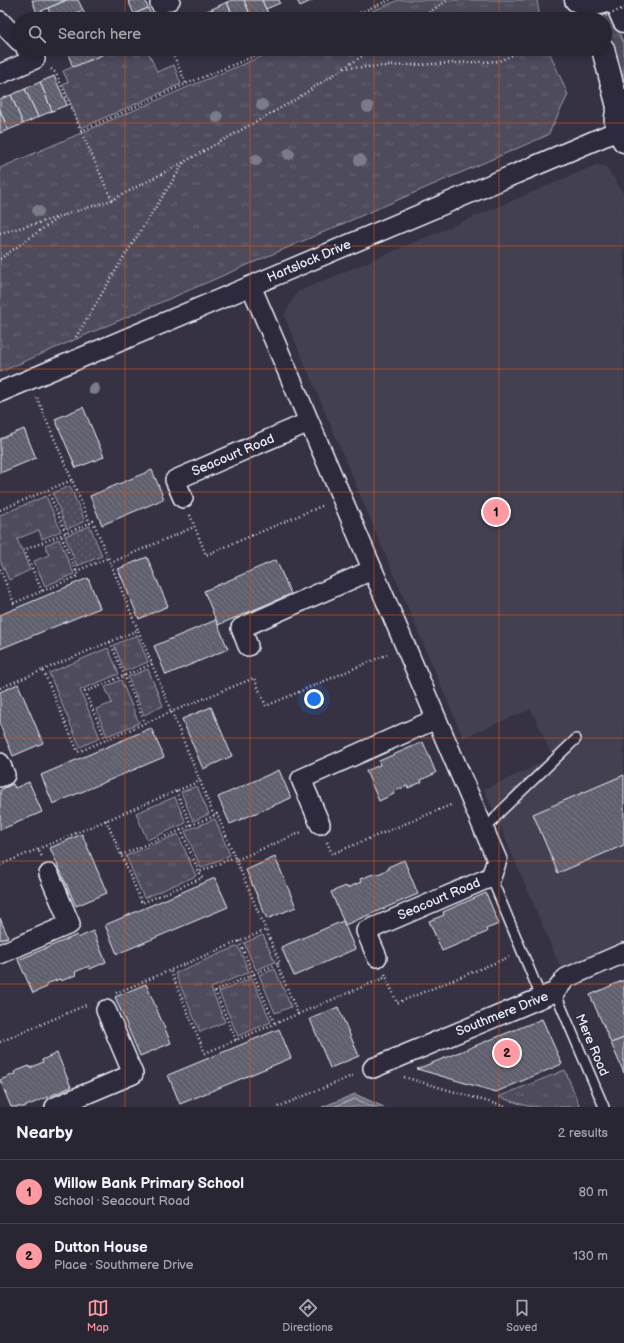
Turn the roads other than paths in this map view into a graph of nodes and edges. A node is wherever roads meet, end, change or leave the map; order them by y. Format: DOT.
graph roads {
  1 [pos="609,0"];
  2 [pos="615,0"];
  3 [pos="583,7"];
  4 [pos="0,21"];
  5 [pos="624,21"];
  6 [pos="12,34"];
  7 [pos="27,56"];
  8 [pos="605,56"];
  9 [pos="0,74"];
  10 [pos="621,104"];
  11 [pos="621,136"];
  12 [pos="251,286"];
  13 [pos="0,392"];
  14 [pos="309,422"];
  15 [pos="183,498"];
  16 [pos="372,570"];
  17 [pos="248,646"];
  18 [pos="436,719"];
  19 [pos="576,739"];
  20 [pos="0,763"];
  21 [pos="0,777"];
  22 [pos="320,824"];
  23 [pos="484,832"];
  24 [pos="49,874"];
  25 [pos="491,877"];
  26 [pos="0,954"];
  27 [pos="624,954"];
  28 [pos="377,957"];
  29 [pos="548,995"];
  30 [pos="104,1004"];
  31 [pos="374,1068"];
  32 [pos="55,1107"];
  33 [pos="604,1107"];
  1 -- 3 [label="street"];
  2 -- 5 [label="street"];
  4 -- 6 [label="street"];
  7 -- 9 [label="street"];
  8 -- 10 [label="street"];
  10 -- 11 [label="street"];
  11 -- 12 [label="street, Hartslock Drive"];
  12 -- 13 [label="street, Hartslock Drive"];
  12 -- 14 [label="street, Seacourt Road"];
  14 -- 15 [label="street, Seacourt Road"];
  14 -- 16 [label="street, Seacourt Road"];
  16 -- 17 [label="street"];
  16 -- 18 [label="street, Seacourt Road"];
  18 -- 22 [label="street"];
  18 -- 23 [label="street, Seacourt Road"];
  19 -- 23 [label="lane"];
  20 -- 21 [label="street"];
  23 -- 25 [label="street, Seacourt Road"];
  24 -- 26 [label="street"];
  25 -- 28 [label="street, Seacourt Road"];
  25 -- 29 [label="lane, Mere Road"];
  27 -- 29 [label="street, Southmere Drive"];
  29 -- 31 [label="street, Southmere Drive"];
  29 -- 33 [label="lane, Mere Road"];
  30 -- 32 [label="street"];
}
